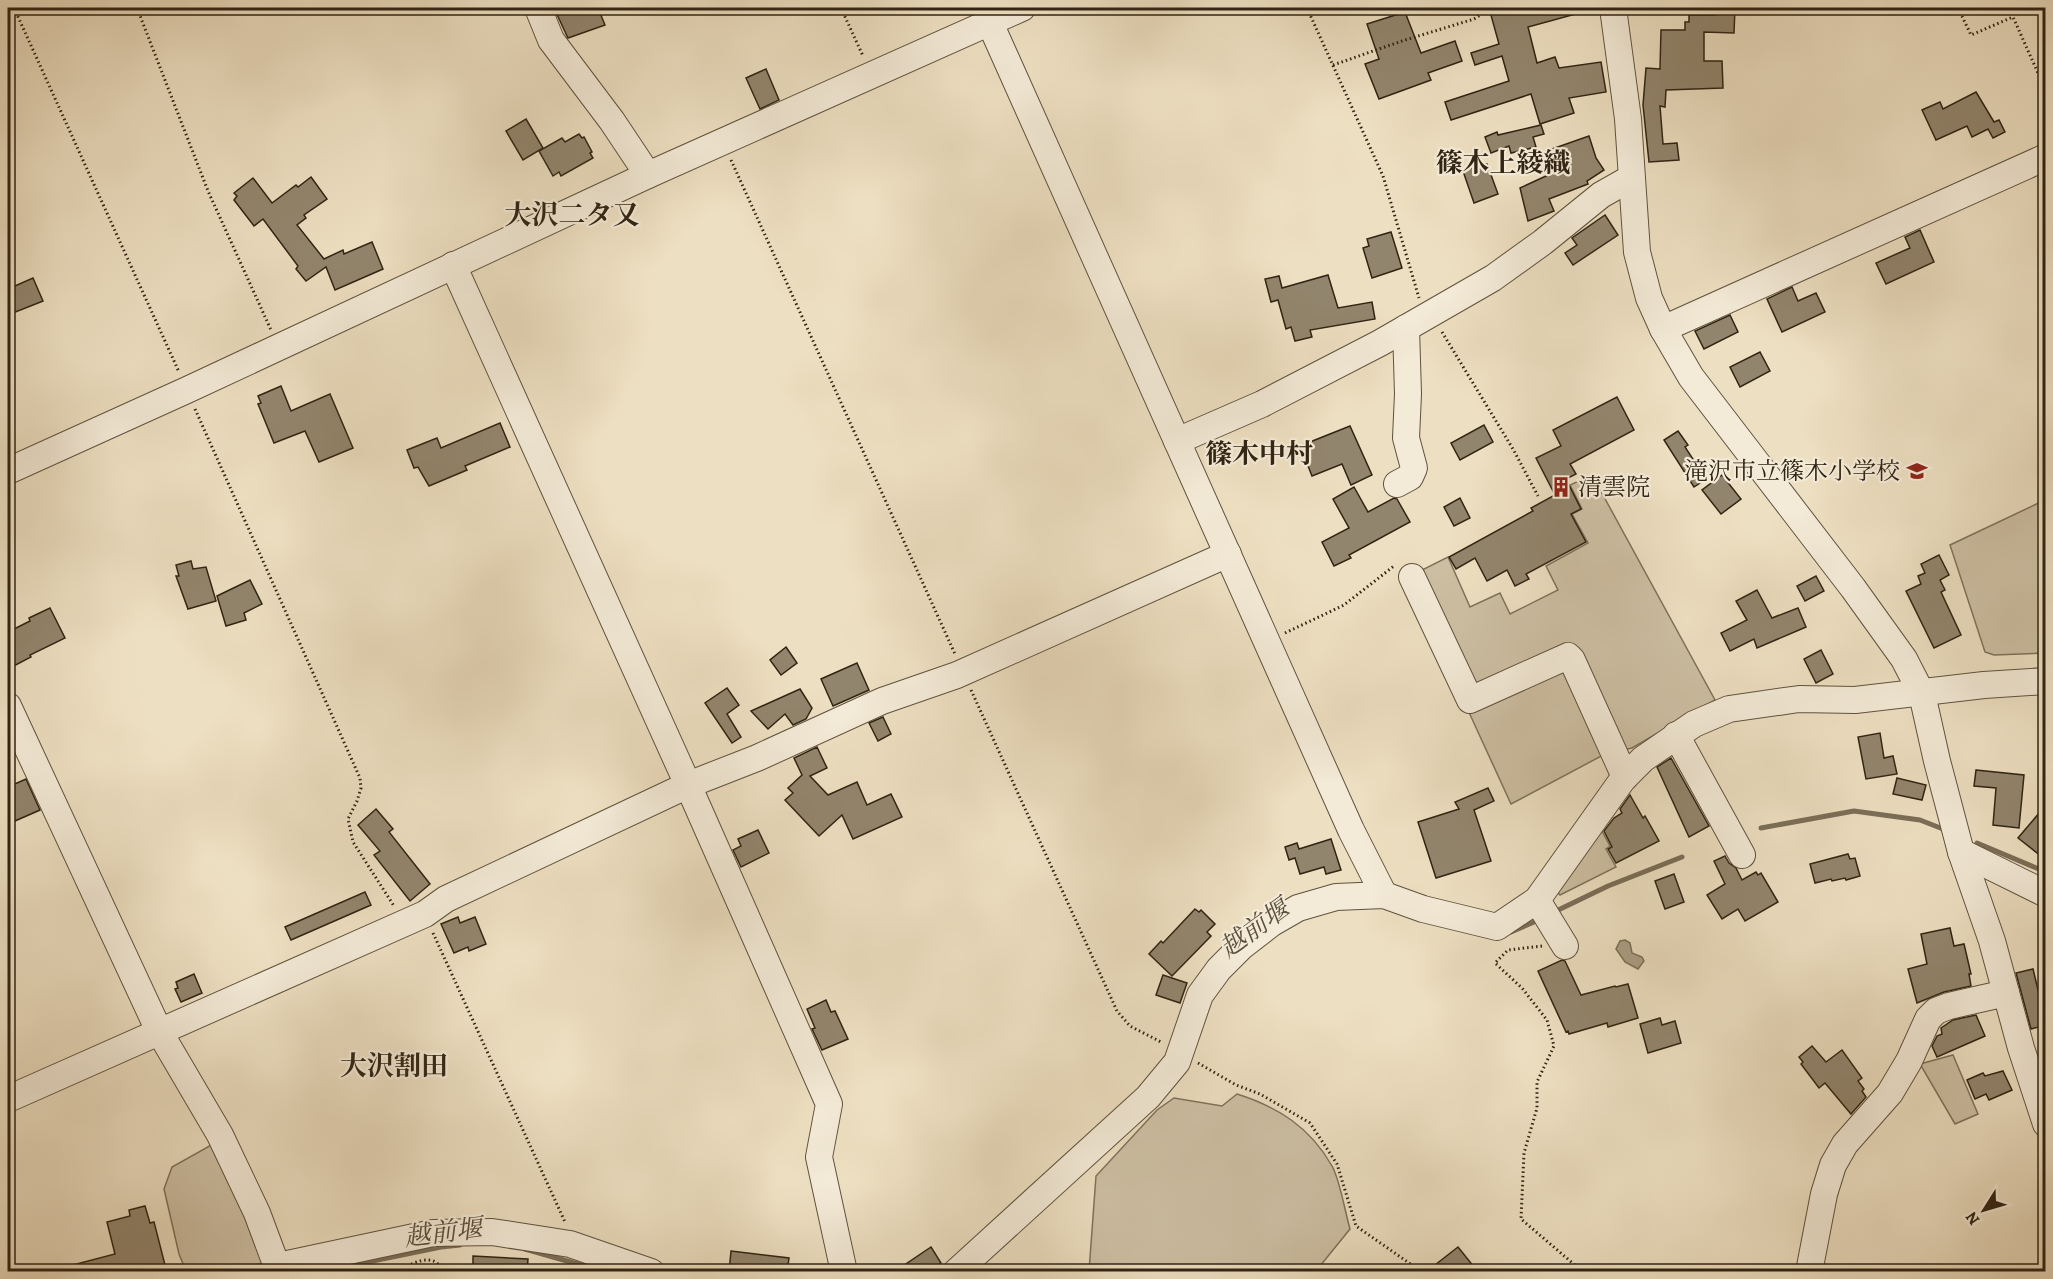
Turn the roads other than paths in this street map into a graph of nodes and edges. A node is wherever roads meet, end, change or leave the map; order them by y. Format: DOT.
graph roads {
  1 [pos="538,8"];
  2 [pos="1018,8"];
  3 [pos="1613,8"];
  4 [pos="990,23"];
  5 [pos="2046,157"];
  6 [pos="648,175"];
  7 [pos="1631,178"];
  8 [pos="453,265"];
  9 [pos="1421,319"];
  10 [pos="1663,329"];
  11 [pos="1178,441"];
  12 [pos="8,471"];
  13 [pos="1397,484"];
  14 [pos="1228,554"];
  15 [pos="1412,576"];
  16 [pos="2046,681"];
  17 [pos="1922,693"];
  18 [pos="8,706"];
  19 [pos="1676,735"];
  20 [pos="1625,777"];
  21 [pos="688,785"];
  22 [pos="1961,852"];
  23 [pos="1742,855"];
  24 [pos="2046,894"];
  25 [pos="1384,895"];
  26 [pos="1543,910"];
  27 [pos="1564,945"];
  28 [pos="2006,993"];
  29 [pos="159,1031"];
  30 [pos="8,1100"];
  31 [pos="2046,1124"];
  32 [pos="279,1269"];
  33 [pos="651,1272"];
  34 [pos="844,1272"];
  35 [pos="956,1272"];
  36 [pos="1809,1272"];
  1 -- 6 [label="street"];
  2 -- 4 [label="street"];
  3 -- 7 [label="street"];
  4 -- 6 [label="street"];
  4 -- 11 [label="street"];
  5 -- 10 [label="street"];
  6 -- 8 [label="street"];
  7 -- 9 [label="street"];
  7 -- 10 [label="street"];
  8 -- 12 [label="street"];
  8 -- 21 [label="street"];
  9 -- 11 [label="street"];
  9 -- 13 [label="street"];
  10 -- 17 [label="street"];
  11 -- 14 [label="street"];
  14 -- 21 [label="street"];
  14 -- 25 [label="street"];
  15 -- 20 [label="street"];
  16 -- 17 [label="street"];
  17 -- 19 [label="street"];
  17 -- 22 [label="street"];
  18 -- 29 [label="street"];
  19 -- 20 [label="street"];
  19 -- 23 [label="street"];
  20 -- 26 [label="street"];
  21 -- 29 [label="street"];
  21 -- 34 [label="street"];
  22 -- 24 [label="street"];
  22 -- 28 [label="street"];
  25 -- 26 [label="street"];
  25 -- 35 [label="street"];
  26 -- 27 [label="street"];
  28 -- 31 [label="street"];
  28 -- 36 [label="street"];
  29 -- 30 [label="street"];
  29 -- 32 [label="street"];
  32 -- 33 [label="street"];
}
